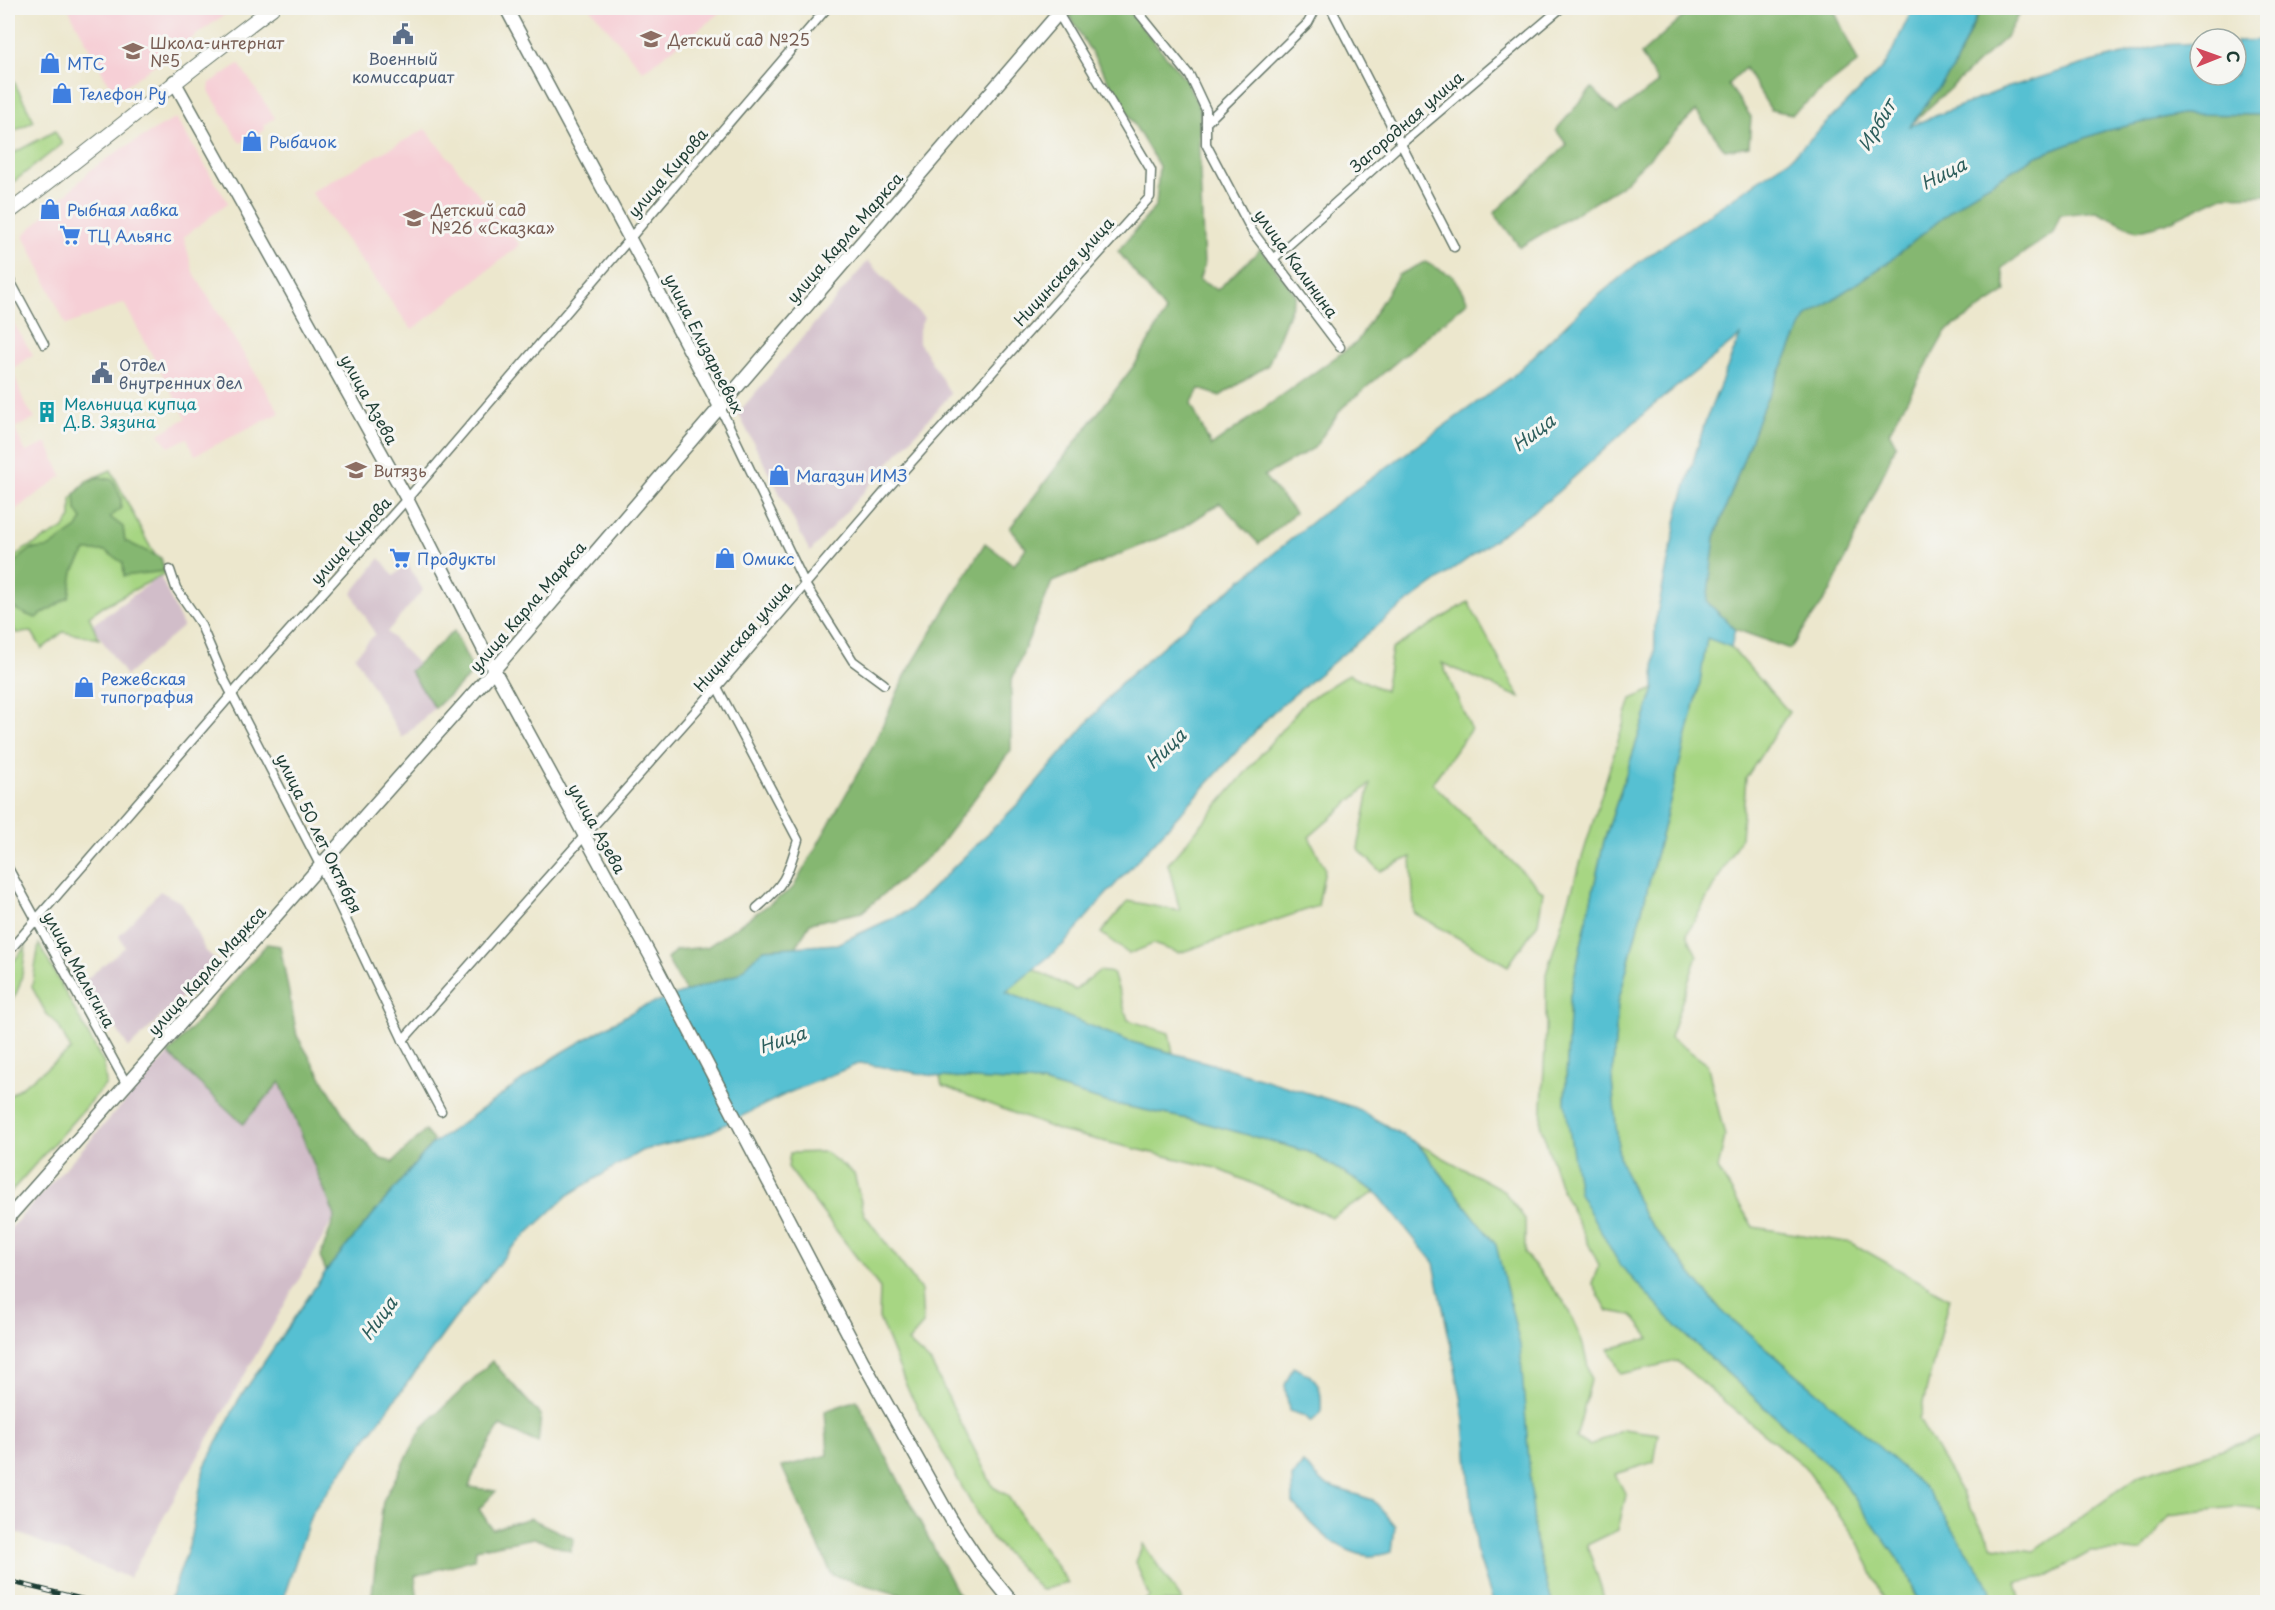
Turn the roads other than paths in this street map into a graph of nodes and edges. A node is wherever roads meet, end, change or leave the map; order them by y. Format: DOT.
graph roads {
  1 [pos="272,8"];
  2 [pos="506,8"];
  3 [pos="827,8"];
  4 [pos="1135,8"];
  5 [pos="1316,8"];
  6 [pos="1331,8"];
  7 [pos="1561,8"];
  8 [pos="1059,9"];
  9 [pos="174,81"];
  10 [pos="1206,123"];
  11 [pos="1402,143"];
  12 [pos="8,213"];
  13 [pos="631,238"];
  14 [pos="1454,247"];
  15 [pos="1273,259"];
  16 [pos="8,277"];
  17 [pos="44,344"];
  18 [pos="1340,348"];
  19 [pos="720,407"];
  20 [pos="407,499"];
  21 [pos="170,570"];
  22 [pos="806,586"];
  23 [pos="494,670"];
  24 [pos="884,684"];
  25 [pos="717,687"];
  26 [pos="233,693"];
  27 [pos="584,837"];
  28 [pos="321,867"];
  29 [pos="8,868"];
  30 [pos="757,908"];
  31 [pos="36,921"];
  32 [pos="8,952"];
  33 [pos="403,1040"];
  34 [pos="127,1084"];
  35 [pos="441,1111"];
  36 [pos="8,1218"];
  37 [pos="1012,1602"];
  1 -- 9 [label="main road"];
  2 -- 13 [label="street, улица Елизарьевых"];
  3 -- 13 [label="street, улица Кирова"];
  4 -- 10 [label="street, улица Калинина"];
  5 -- 10 [label="street"];
  6 -- 11 [label="street"];
  7 -- 11 [label="street, Загородная улица"];
  8 -- 19 [label="street, улица Карла Маркса"];
  8 -- 22 [label="street, Ницинская улица"];
  9 -- 12 [label="main road"];
  9 -- 20 [label="street, улица Азева"];
  10 -- 15 [label="street, улица Калинина"];
  11 -- 14 [label="street"];
  11 -- 15 [label="street, Загородная улица"];
  13 -- 19 [label="street, улица Елизарьевых"];
  13 -- 20 [label="street, улица Кирова"];
  15 -- 18 [label="street, улица Калинина"];
  16 -- 17 [label="street"];
  19 -- 22 [label="street, улица Елизарьевых"];
  19 -- 23 [label="street, улица Карла Маркса"];
  20 -- 23 [label="street, улица Азева"];
  20 -- 26 [label="street, улица Кирова"];
  21 -- 26 [label="street, улица 50 лет Октября"];
  22 -- 24 [label="street, улица Елизарьевых"];
  22 -- 25 [label="street, Ницинская улица"];
  23 -- 27 [label="street, улица Азева"];
  23 -- 28 [label="street, улица Карла Маркса"];
  25 -- 27 [label="street, Ницинская улица"];
  25 -- 30 [label="street"];
  26 -- 28 [label="street, улица 50 лет Октября"];
  26 -- 31 [label="street, улица Кирова"];
  27 -- 33 [label="street, Ницинская улица"];
  27 -- 37 [label="street, улица Азева"];
  28 -- 33 [label="street, улица 50 лет Октября"];
  28 -- 34 [label="street, улица Карла Маркса"];
  29 -- 31 [label="street, улица Мальгина"];
  31 -- 32 [label="street, улица Кирова"];
  31 -- 34 [label="street, улица Мальгина"];
  33 -- 35 [label="street, улица 50 лет Октября"];
  34 -- 36 [label="street, улица Карла Маркса"];
}
